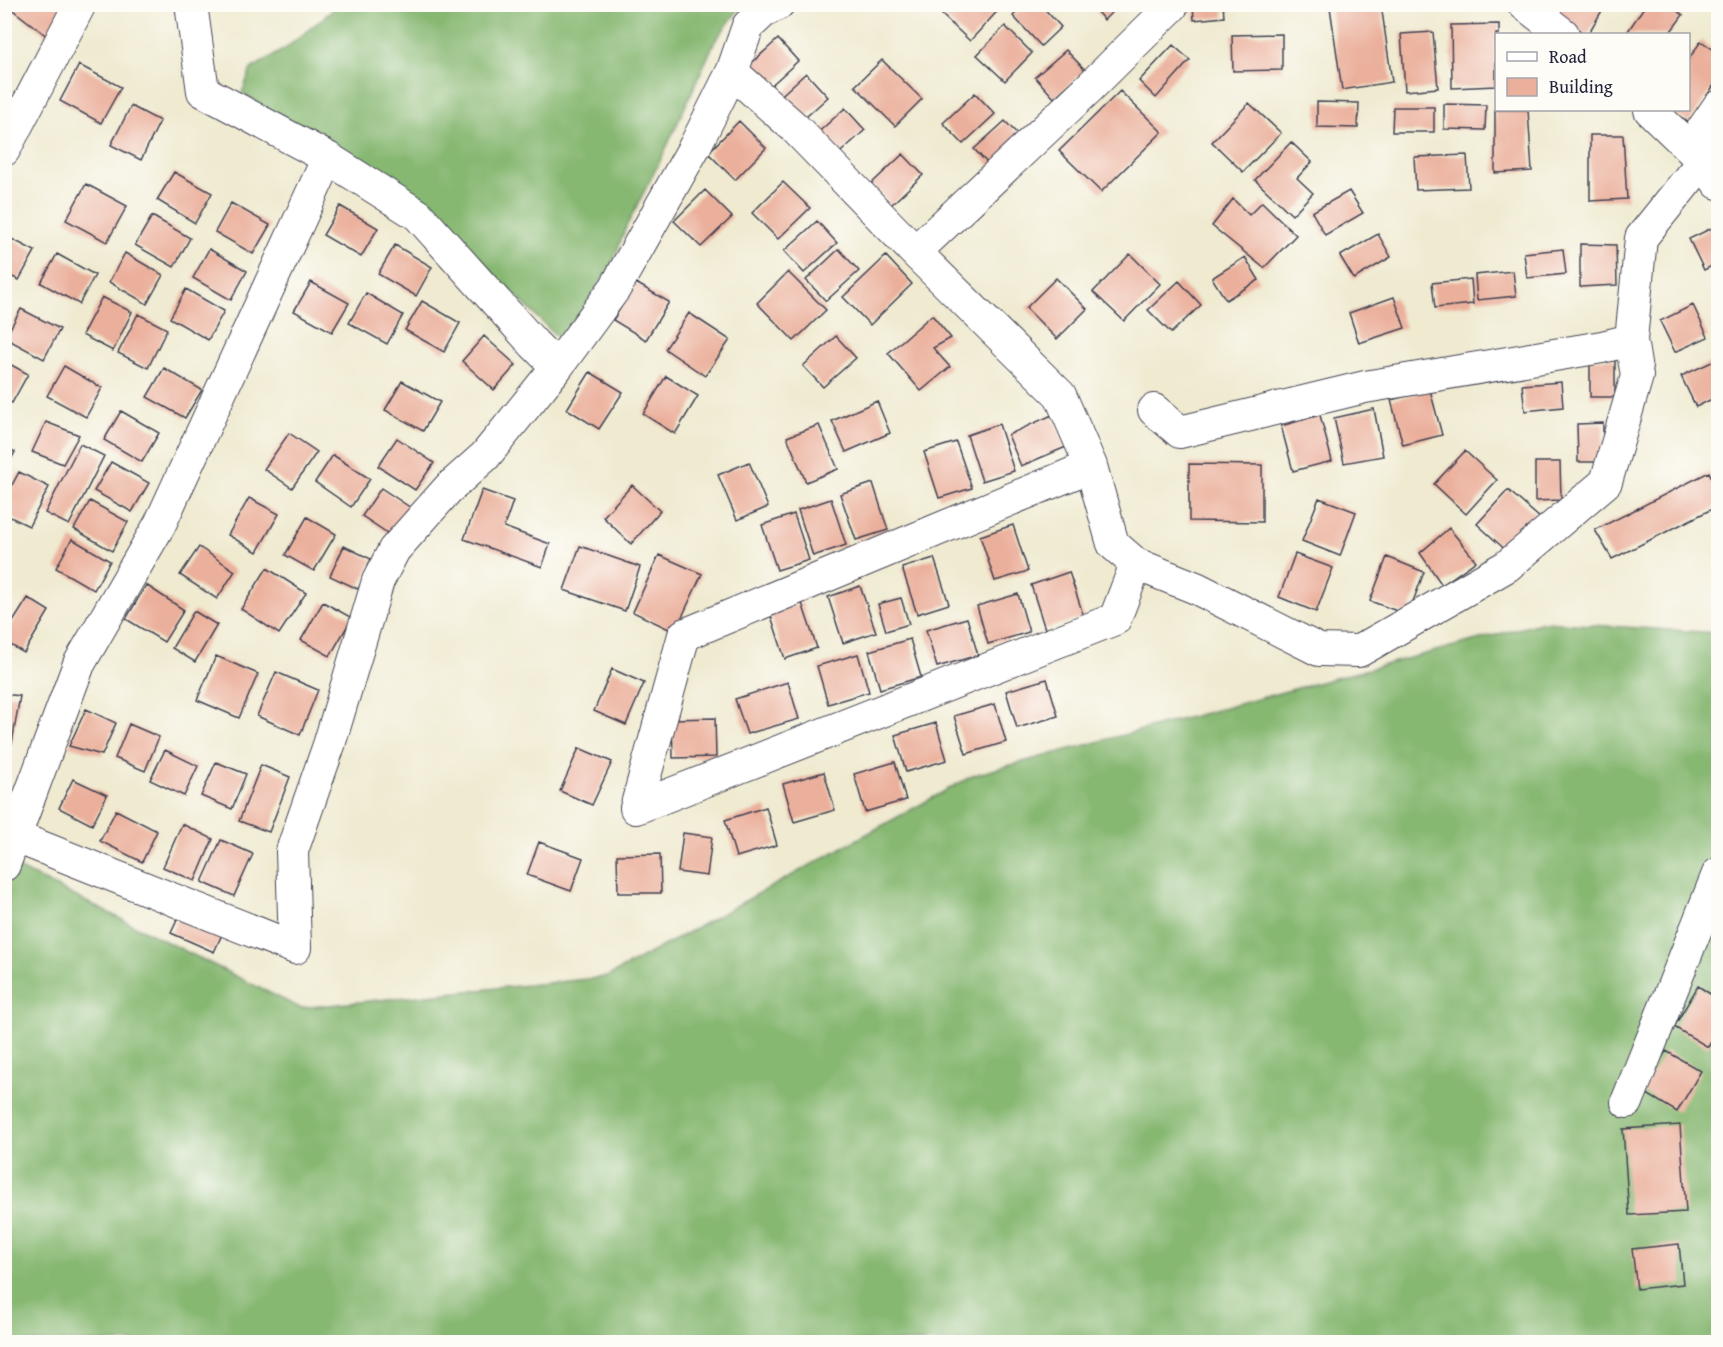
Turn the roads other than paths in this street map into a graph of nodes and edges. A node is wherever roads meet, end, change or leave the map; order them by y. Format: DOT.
graph roads {
  1 [pos="80,4"];
  2 [pos="191,4"];
  3 [pos="778,4"];
  4 [pos="1170,4"];
  5 [pos="1524,4"];
  6 [pos="1562,33"];
  7 [pos="732,72"];
  8 [pos="1719,107"];
  9 [pos="1651,111"];
  10 [pos="4,150"];
  11 [pos="328,158"];
  12 [pos="1704,164"];
  13 [pos="915,252"];
  14 [pos="1631,340"];
  15 [pos="557,367"];
  16 [pos="1154,410"];
  17 [pos="1091,466"];
  18 [pos="1136,564"];
  19 [pos="10,851"];
  20 [pos="1719,874"];
  21 [pos="1627,1102"];
  1 -- 10 [label="street"];
  2 -- 11 [label="street"];
  3 -- 7 [label="street"];
  4 -- 13 [label="street"];
  5 -- 6 [label="street"];
  7 -- 13 [label="street"];
  7 -- 15 [label="street"];
  8 -- 12 [label="street"];
  9 -- 12 [label="street"];
  11 -- 15 [label="street"];
  11 -- 19 [label="street"];
  12 -- 14 [label="street"];
  13 -- 17 [label="street"];
  14 -- 16 [label="street"];
  14 -- 18 [label="street"];
  15 -- 19 [label="street"];
  17 -- 18 [label="street"];
  17 -- 18 [label="street"];
  20 -- 21 [label="street"];
}
